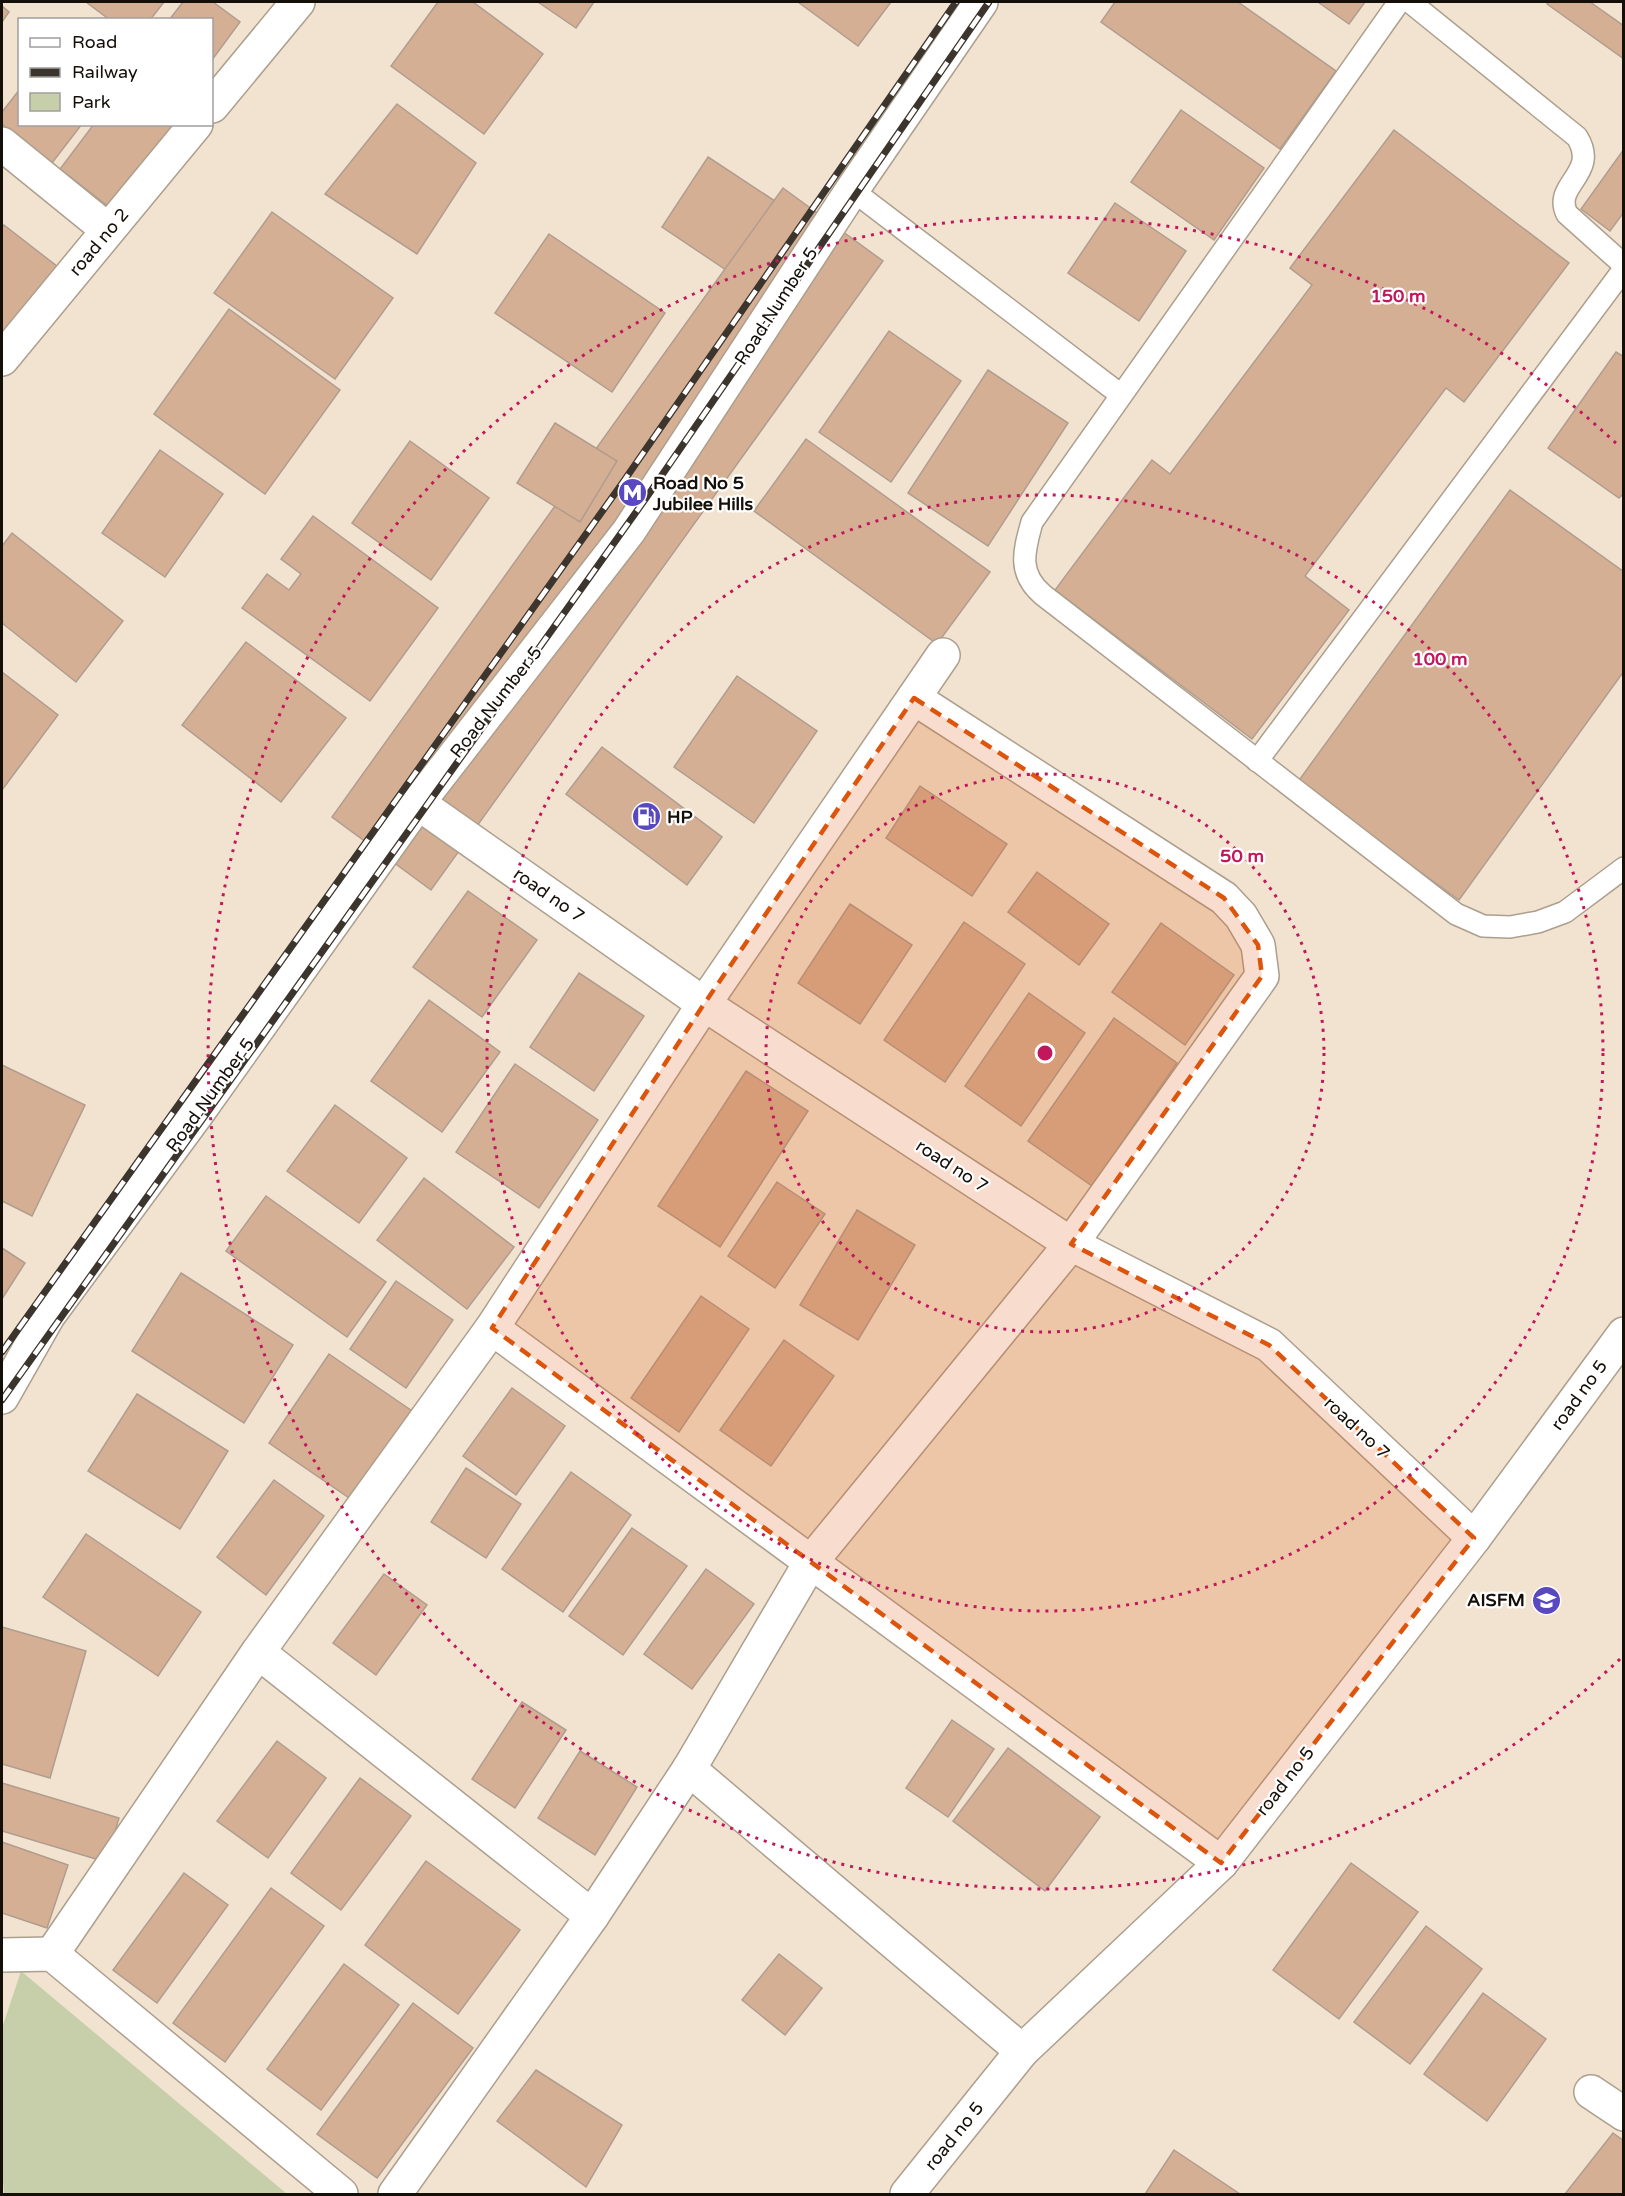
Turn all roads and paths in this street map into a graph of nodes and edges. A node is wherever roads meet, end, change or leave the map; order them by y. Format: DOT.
graph roads {
  1 [pos="298,2"];
  2 [pos="981,2"];
  3 [pos="1399,2"];
  4 [pos="1410,2"];
  5 [pos="213,105"];
  6 [pos="194,126"];
  7 [pos="2,144"];
  8 [pos="852,190"];
  9 [pos="108,230"];
  10 [pos="1623,267"];
  11 [pos="2,359"];
  12 [pos="1122,394"];
  13 [pos="943,655"];
  14 [pos="914,698"];
  15 [pos="1257,761"];
  16 [pos="418,802"];
  17 [pos="1623,868"];
  18 [pos="704,1004"];
  19 [pos="1071,1245"];
  20 [pos="492,1328"];
  21 [pos="1623,1334"];
  22 [pos="2,1397"];
  23 [pos="1474,1539"];
  24 [pos="810,1563"];
  25 [pos="258,1652"];
  26 [pos="689,1769"];
  27 [pos="1221,1863"];
  28 [pos="592,1916"];
  29 [pos="52,1954"];
  30 [pos="2,1955"];
  31 [pos="1022,2051"];
  32 [pos="1591,2092"];
  33 [pos="1623,2114"];
  34 [pos="341,2194"];
  35 [pos="395,2194"];
  36 [pos="907,2194"];
  1 -- 5 [label="street"];
  2 -- 8 [label="street, Road Number 5"];
  3 -- 12 [label="lane"];
  4 -- 10 [label="lane"];
  6 -- 9 [label="street, road no 2"];
  7 -- 9 [label="street"];
  8 -- 12 [label="lane"];
  8 -- 16 [label="street, Road Number 5"];
  9 -- 11 [label="street, road no 2"];
  10 -- 15 [label="lane"];
  12 -- 15 [label="lane"];
  13 -- 14 [label="street"];
  14 -- 18 [label="street"];
  14 -- 19 [label="street"];
  15 -- 17 [label="lane"];
  16 -- 18 [label="street, road no 7"];
  16 -- 22 [label="street, Road Number 5"];
  18 -- 19 [label="street, road no 7"];
  18 -- 20 [label="street"];
  19 -- 23 [label="street, road no 7"];
  19 -- 24 [label="street"];
  20 -- 24 [label="street"];
  20 -- 25 [label="street"];
  21 -- 23 [label="street, road no 5"];
  23 -- 27 [label="street, road no 5"];
  24 -- 26 [label="street"];
  24 -- 27 [label="street"];
  25 -- 28 [label="street"];
  25 -- 29 [label="street"];
  26 -- 28 [label="street"];
  26 -- 31 [label="street"];
  27 -- 31 [label="street, road no 5"];
  28 -- 35 [label="street"];
  29 -- 30 [label="street"];
  29 -- 34 [label="street"];
  31 -- 36 [label="street, road no 5"];
  32 -- 33 [label="street"];
}
